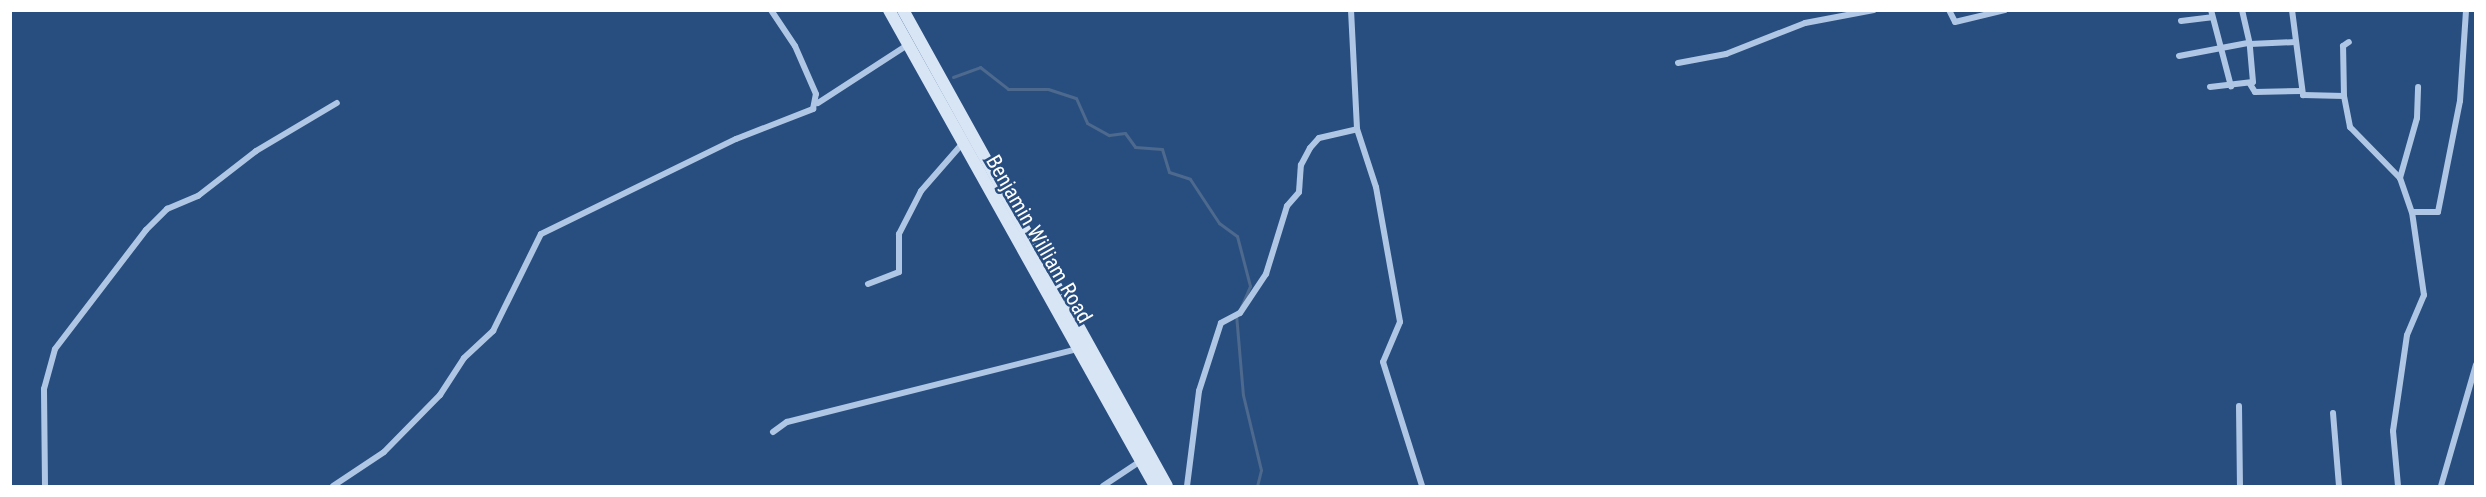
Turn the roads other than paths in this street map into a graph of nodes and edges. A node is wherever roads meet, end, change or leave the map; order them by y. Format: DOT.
graph roads {
  1 [pos="771,10"];
  2 [pos="889,10"];
  3 [pos="903,10"];
  4 [pos="1351,10"];
  5 [pos="1874,10"];
  6 [pos="1949,10"];
  7 [pos="2005,10"];
  8 [pos="2242,10"];
  9 [pos="2292,10"];
  10 [pos="2466,10"];
  11 [pos="2211,14"];
  12 [pos="2181,21"];
  13 [pos="913,42"];
  14 [pos="2296,42"];
  15 [pos="2349,42"];
  16 [pos="2249,44"];
  17 [pos="2220,48"];
  18 [pos="2179,56"];
  19 [pos="1678,63"];
  20 [pos="2250,84"];
  21 [pos="2231,86"];
  22 [pos="2210,87"];
  23 [pos="2418,87"];
  24 [pos="2301,91"];
  25 [pos="2344,96"];
  26 [pos="337,103"];
  27 [pos="819,103"];
  28 [pos="1357,129"];
  29 [pos="962,144"];
  30 [pos="2400,178"];
  31 [pos="2412,212"];
  32 [pos="868,284"];
  33 [pos="1079,348"];
  34 [pos="2475,365"];
  35 [pos="2239,406"];
  36 [pos="2332,413"];
  37 [pos="773,432"];
  38 [pos="1146,458"];
  39 [pos="45,486"];
  40 [pos="333,486"];
  41 [pos="1103,486"];
  42 [pos="1155,486"];
  43 [pos="1167,486"];
  44 [pos="1187,486"];
  45 [pos="1422,486"];
  46 [pos="2240,486"];
  47 [pos="2339,486"];
  48 [pos="2398,486"];
  49 [pos="2441,486"];
  1 -- 27 [label="street"];
  2 -- 13 [label="main road, Benjamin William Road"];
  3 -- 13 [label="main road, Benjamin William Road"];
  4 -- 28 [label="street"];
  5 -- 19 [label="street"];
  6 -- 7 [label="street"];
  8 -- 16 [label="street"];
  9 -- 14 [label="street"];
  10 -- 31 [label="street"];
  11 -- 12 [label="street"];
  11 -- 17 [label="street"];
  13 -- 27 [label="street"];
  13 -- 29 [label="main road, Benjamin William Road"];
  13 -- 38 [label="main road, Benjamin William Road"];
  14 -- 16 [label="street"];
  14 -- 24 [label="street"];
  15 -- 25 [label="street"];
  16 -- 17 [label="street"];
  16 -- 20 [label="street"];
  17 -- 18 [label="street"];
  17 -- 21 [label="street"];
  20 -- 21 [label="street"];
  20 -- 24 [label="street"];
  21 -- 22 [label="street"];
  23 -- 30 [label="street"];
  24 -- 25 [label="street"];
  25 -- 30 [label="street"];
  26 -- 39 [label="street"];
  27 -- 40 [label="street"];
  28 -- 44 [label="street"];
  28 -- 45 [label="street"];
  29 -- 32 [label="street"];
  29 -- 33 [label="main road, Benjamin William Road"];
  30 -- 31 [label="street"];
  31 -- 48 [label="street"];
  33 -- 37 [label="street"];
  33 -- 38 [label="main road, Benjamin William Road"];
  34 -- 49 [label="street"];
  35 -- 46 [label="street"];
  36 -- 47 [label="street"];
  38 -- 41 [label="street"];
  38 -- 42 [label="main road, Benjamin William Road"];
  38 -- 43 [label="main road, Benjamin William Road"];
}
